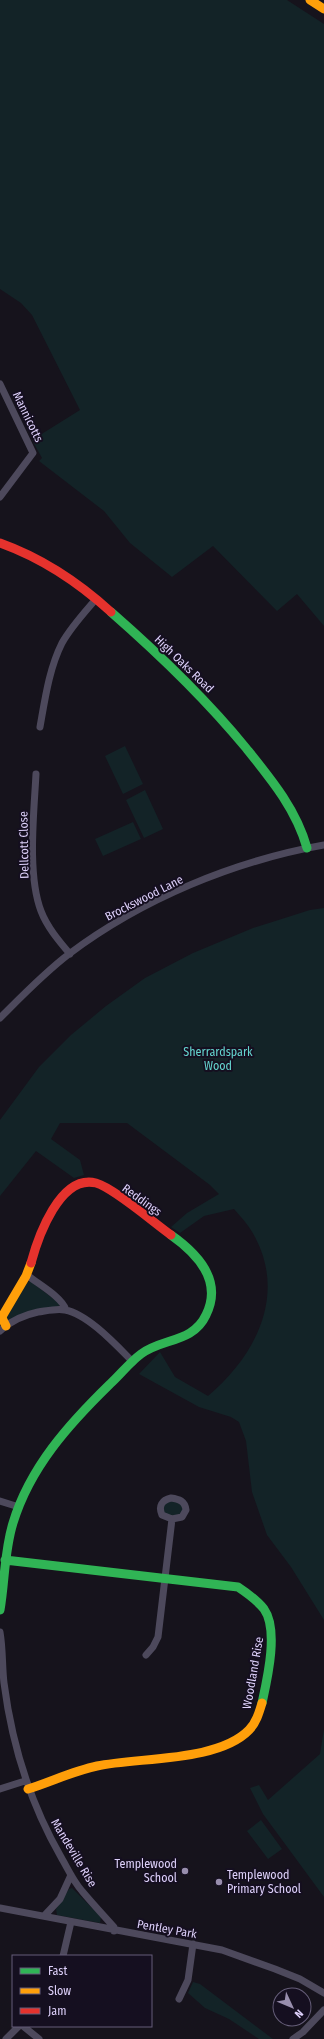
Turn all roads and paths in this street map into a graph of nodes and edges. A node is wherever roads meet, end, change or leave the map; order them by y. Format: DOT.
graph roads {
  1 [pos="310,0"];
  2 [pos="324,9"];
  3 [pos="0,384"];
  4 [pos="0,497"];
  5 [pos="0,543"];
  6 [pos="96,598"];
  7 [pos="40,727"];
  8 [pos="36,774"];
  9 [pos="324,844"];
  10 [pos="307,848"];
  11 [pos="70,954"];
  12 [pos="0,1018"];
  13 [pos="27,1275"];
  14 [pos="66,1310"];
  15 [pos="3,1329"];
  16 [pos="133,1362"];
  17 [pos="0,1501"];
  18 [pos="19,1507"];
  19 [pos="172,1519"];
  20 [pos="5,1560"];
  21 [pos="164,1577"];
  22 [pos="1,1586"];
  23 [pos="0,1610"];
  24 [pos="0,1632"];
  25 [pos="146,1655"];
  26 [pos="2,1681"];
  27 [pos="27,1785"];
  28 [pos="0,1789"];
  29 [pos="71,1875"];
  30 [pos="0,1908"];
  31 [pos="44,1916"];
  32 [pos="72,1922"];
  33 [pos="114,1931"];
  34 [pos="193,1944"];
  35 [pos="63,1955"];
  36 [pos="324,1993"];
  37 [pos="179,1999"];
  38 [pos="324,2010"];
  39 [pos="18,2027"];
  40 [pos="25,2027"];
  41 [pos="6,2039"];
  42 [pos="39,2039"];
  43 [pos="293,2039"];
  1 -- 2 [label="street"];
  3 -- 4 [label="street, Mannicotts"];
  5 -- 6 [label="street, High Oaks Road"];
  6 -- 7 [label="street"];
  6 -- 10 [label="street, High Oaks Road"];
  8 -- 11 [label="street, Dellcott Close"];
  9 -- 10 [label="street, Brockswood Lane"];
  10 -- 11 [label="street, Brockswood Lane"];
  11 -- 12 [label="street, Brockswood Lane"];
  13 -- 14 [label="street"];
  13 -- 15 [label="street, Reddings"];
  13 -- 16 [label="street, Reddings"];
  14 -- 15 [label="street"];
  14 -- 16 [label="street"];
  16 -- 18 [label="street, Reddings"];
  17 -- 18 [label="street"];
  18 -- 20 [label="street, Reddings"];
  19 -- 21 [label="street"];
  20 -- 21 [label="street, Woodland Rise"];
  20 -- 22 [label="street, Reddings"];
  21 -- 25 [label="street"];
  21 -- 27 [label="street, Woodland Rise"];
  22 -- 23 [label="street, Reddings"];
  24 -- 26 [label="street, Mandeville Rise"];
  26 -- 27 [label="street, Mandeville Rise"];
  27 -- 28 [label="street"];
  27 -- 29 [label="street, Mandeville Rise"];
  29 -- 31 [label="street"];
  29 -- 33 [label="street, Mandeville Rise"];
  30 -- 31 [label="street, Pentley Park"];
  31 -- 32 [label="street, Pentley Park"];
  32 -- 33 [label="street, Pentley Park"];
  32 -- 35 [label="street"];
  33 -- 34 [label="street, Pentley Park"];
  34 -- 36 [label="street, Pentley Park"];
  34 -- 37 [label="street"];
  38 -- 43 [label="street"];
  39 -- 41 [label="street"];
  40 -- 42 [label="street"];
}
